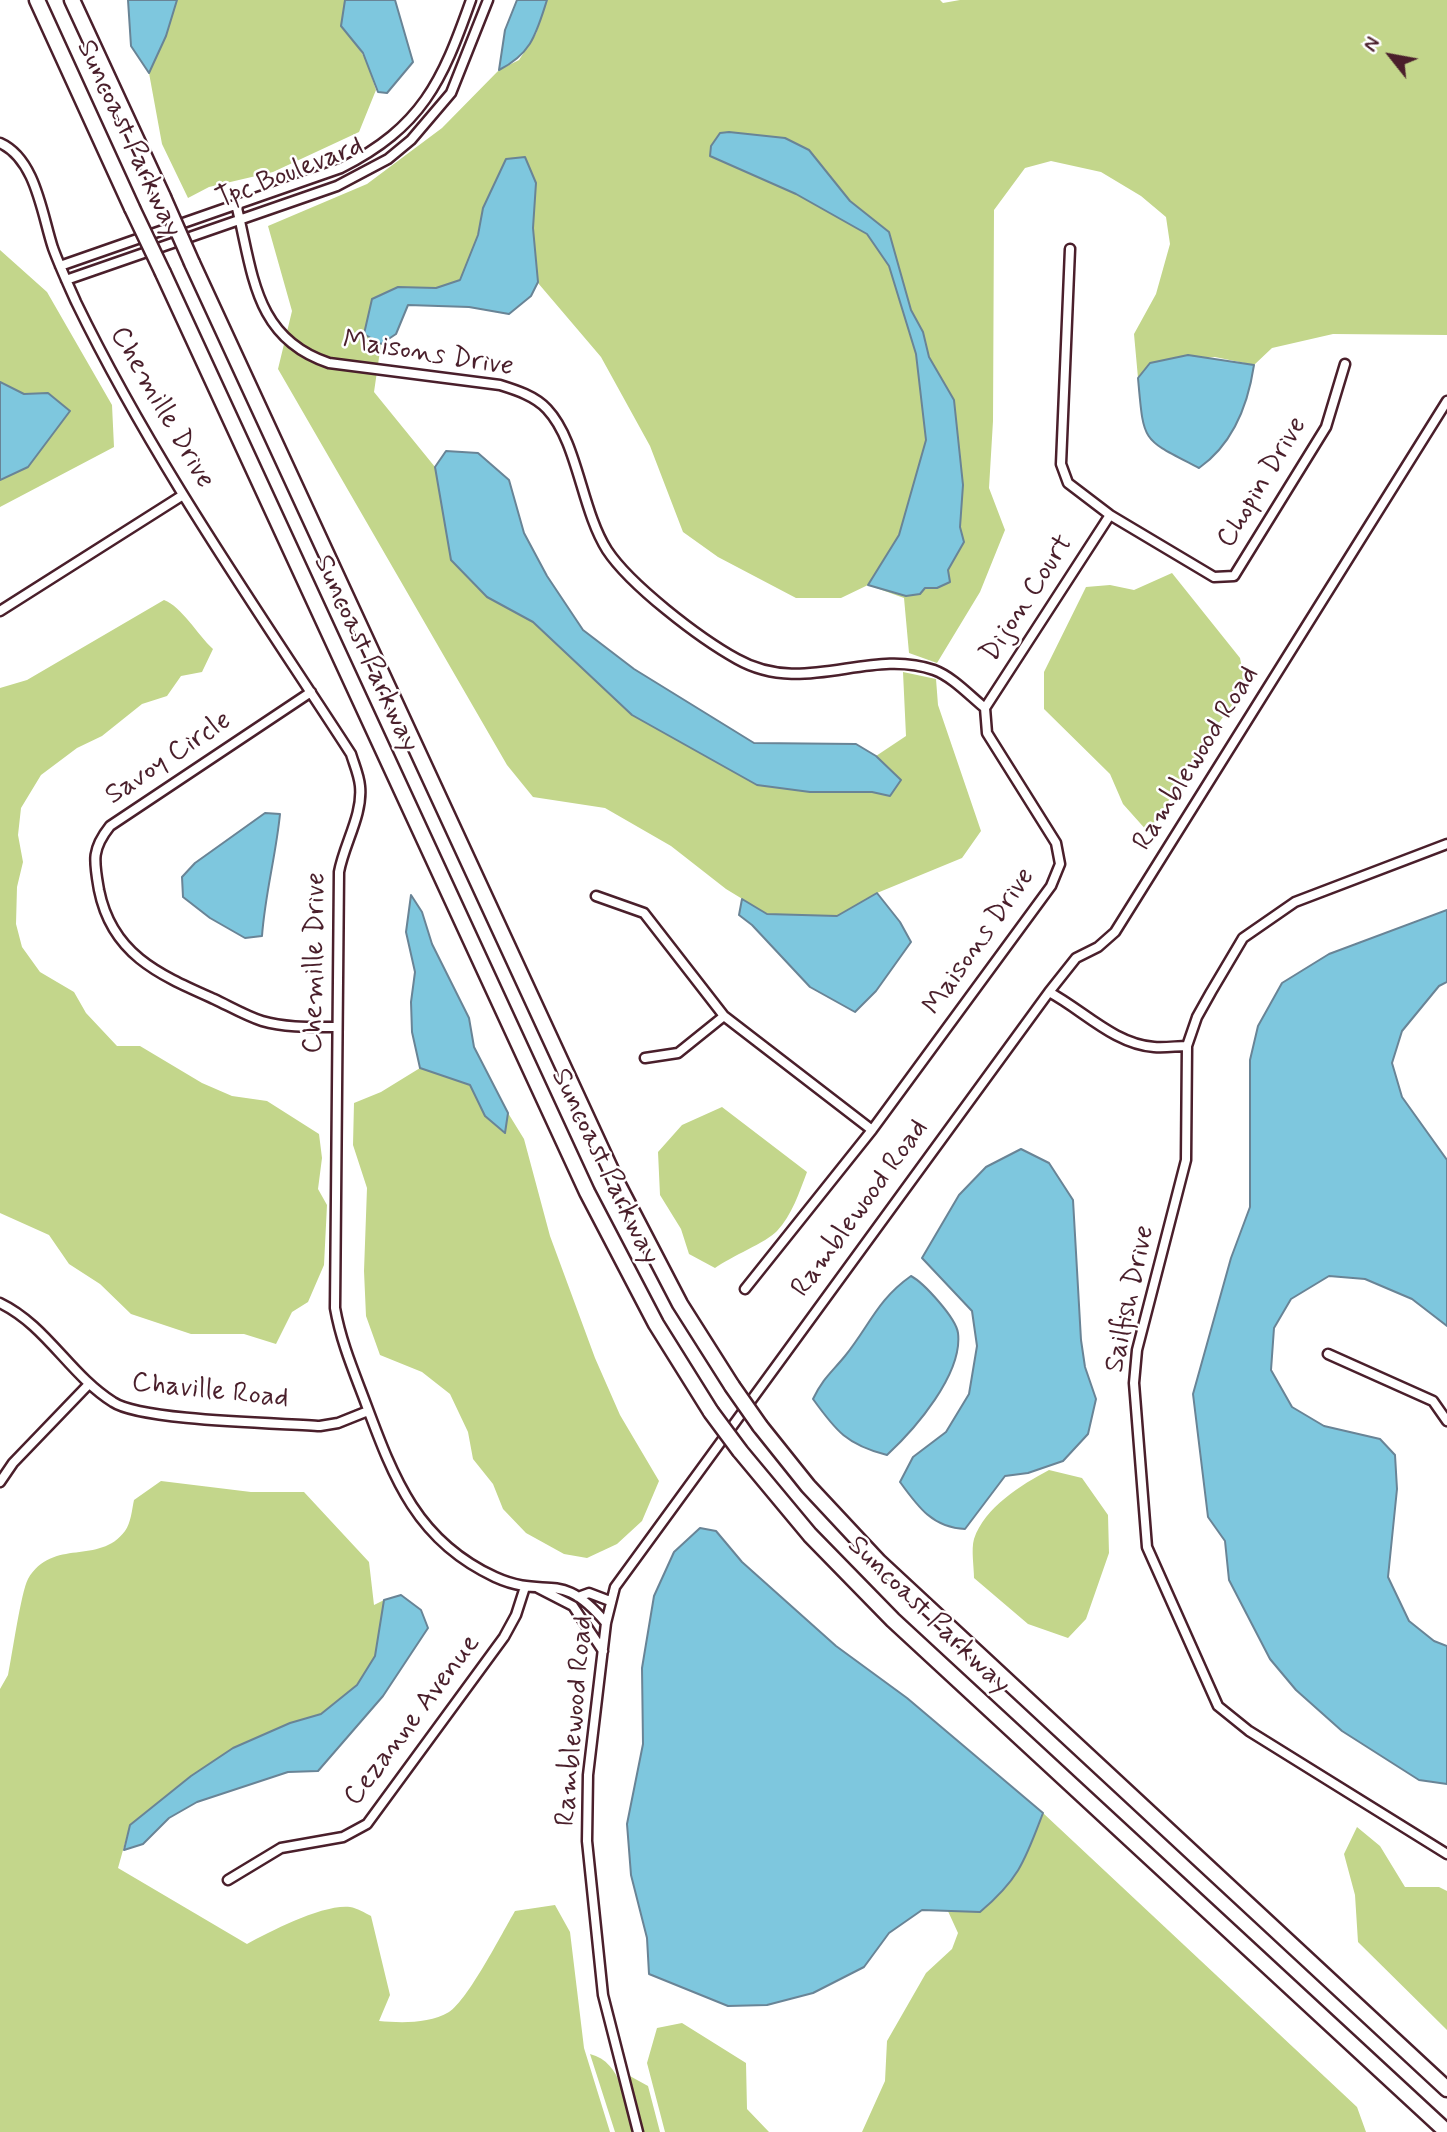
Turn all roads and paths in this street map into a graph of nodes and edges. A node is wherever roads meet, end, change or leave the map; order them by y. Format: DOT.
graph roads {
  1 [pos="37,0"];
  2 [pos="72,0"];
  3 [pos="471,0"];
  4 [pos="488,0"];
  5 [pos="0,143"];
  6 [pos="236,204"];
  7 [pos="240,219"];
  8 [pos="1070,249"];
  9 [pos="60,266"];
  10 [pos="66,280"];
  11 [pos="1345,364"];
  12 [pos="1447,401"];
  13 [pos="183,495"];
  14 [pos="1110,515"];
  15 [pos="0,611"];
  16 [pos="311,692"];
  17 [pos="985,708"];
  18 [pos="1447,844"];
  19 [pos="596,897"];
  20 [pos="1049,992"];
  21 [pos="724,1016"];
  22 [pos="337,1027"];
  23 [pos="1187,1046"];
  24 [pos="645,1058"];
  25 [pos="872,1130"];
  26 [pos="745,1289"];
  27 [pos="0,1303"];
  28 [pos="1328,1354"];
  29 [pos="89,1384"];
  30 [pos="368,1411"];
  31 [pos="1447,1421"];
  32 [pos="0,1482"];
  33 [pos="525,1587"];
  34 [pos="538,1588"];
  35 [pos="579,1595"];
  36 [pos="610,1601"];
  37 [pos="573,1606"];
  38 [pos="606,1623"];
  39 [pos="603,1651"];
  40 [pos="1447,1854"];
  41 [pos="228,1880"];
  42 [pos="1447,2088"];
  43 [pos="638,2132"];
  44 [pos="1447,2132"];
  1 -- 44 [label="highway, Suncoast Parkway, bridge"];
  2 -- 42 [label="highway, Suncoast Parkway, bridge"];
  3 -- 6 [label="street, Tpc Boulevard"];
  4 -- 7 [label="street, Tpc Boulevard"];
  5 -- 9 [label="street, Chemille Drive"];
  6 -- 7 [label="street, Maisons Drive"];
  6 -- 9 [label="street, Tpc Boulevard"];
  7 -- 10 [label="street, Tpc Boulevard"];
  7 -- 17 [label="street, Maisons Drive"];
  8 -- 14 [label="street, Chopin Drive"];
  9 -- 10 [label="street, Chemille Drive"];
  10 -- 13 [label="street, Chemille Drive"];
  11 -- 14 [label="street, Chopin Drive"];
  12 -- 20 [label="street, Ramblewood Road"];
  13 -- 15 [label="street"];
  13 -- 16 [label="street, Chemille Drive"];
  14 -- 17 [label="street, Dijon Court"];
  16 -- 22 [label="street, Chemille Drive"];
  16 -- 22 [label="street, Savoy Circle"];
  17 -- 25 [label="street, Maisons Drive"];
  18 -- 23 [label="street, Sailfish Drive"];
  19 -- 21 [label="street"];
  20 -- 23 [label="street"];
  20 -- 36 [label="street, Ramblewood Road"];
  21 -- 24 [label="street"];
  21 -- 25 [label="street"];
  22 -- 30 [label="street, Chemille Drive"];
  23 -- 40 [label="street, Sailfish Drive"];
  25 -- 26 [label="street, Maisons Drive"];
  27 -- 29 [label="street, Chaville Road"];
  28 -- 31 [label="street"];
  29 -- 30 [label="street, Chaville Road"];
  29 -- 32 [label="street"];
  30 -- 33 [label="street, Chemille Drive"];
  33 -- 34 [label="street, Chemille Drive"];
  33 -- 41 [label="street, Cezanne Avenue"];
  34 -- 35 [label="street, Chemille Drive"];
  34 -- 37 [label="street, Chemille Drive"];
  35 -- 36 [label="street, Chemille Drive"];
  35 -- 37 [label="street"];
  35 -- 38 [label="street, Chemille Drive"];
  36 -- 38 [label="street, Ramblewood Road"];
  37 -- 39 [label="street, Chemille Drive"];
  38 -- 39 [label="street, Ramblewood Road"];
  39 -- 43 [label="street, Ramblewood Road"];
}
